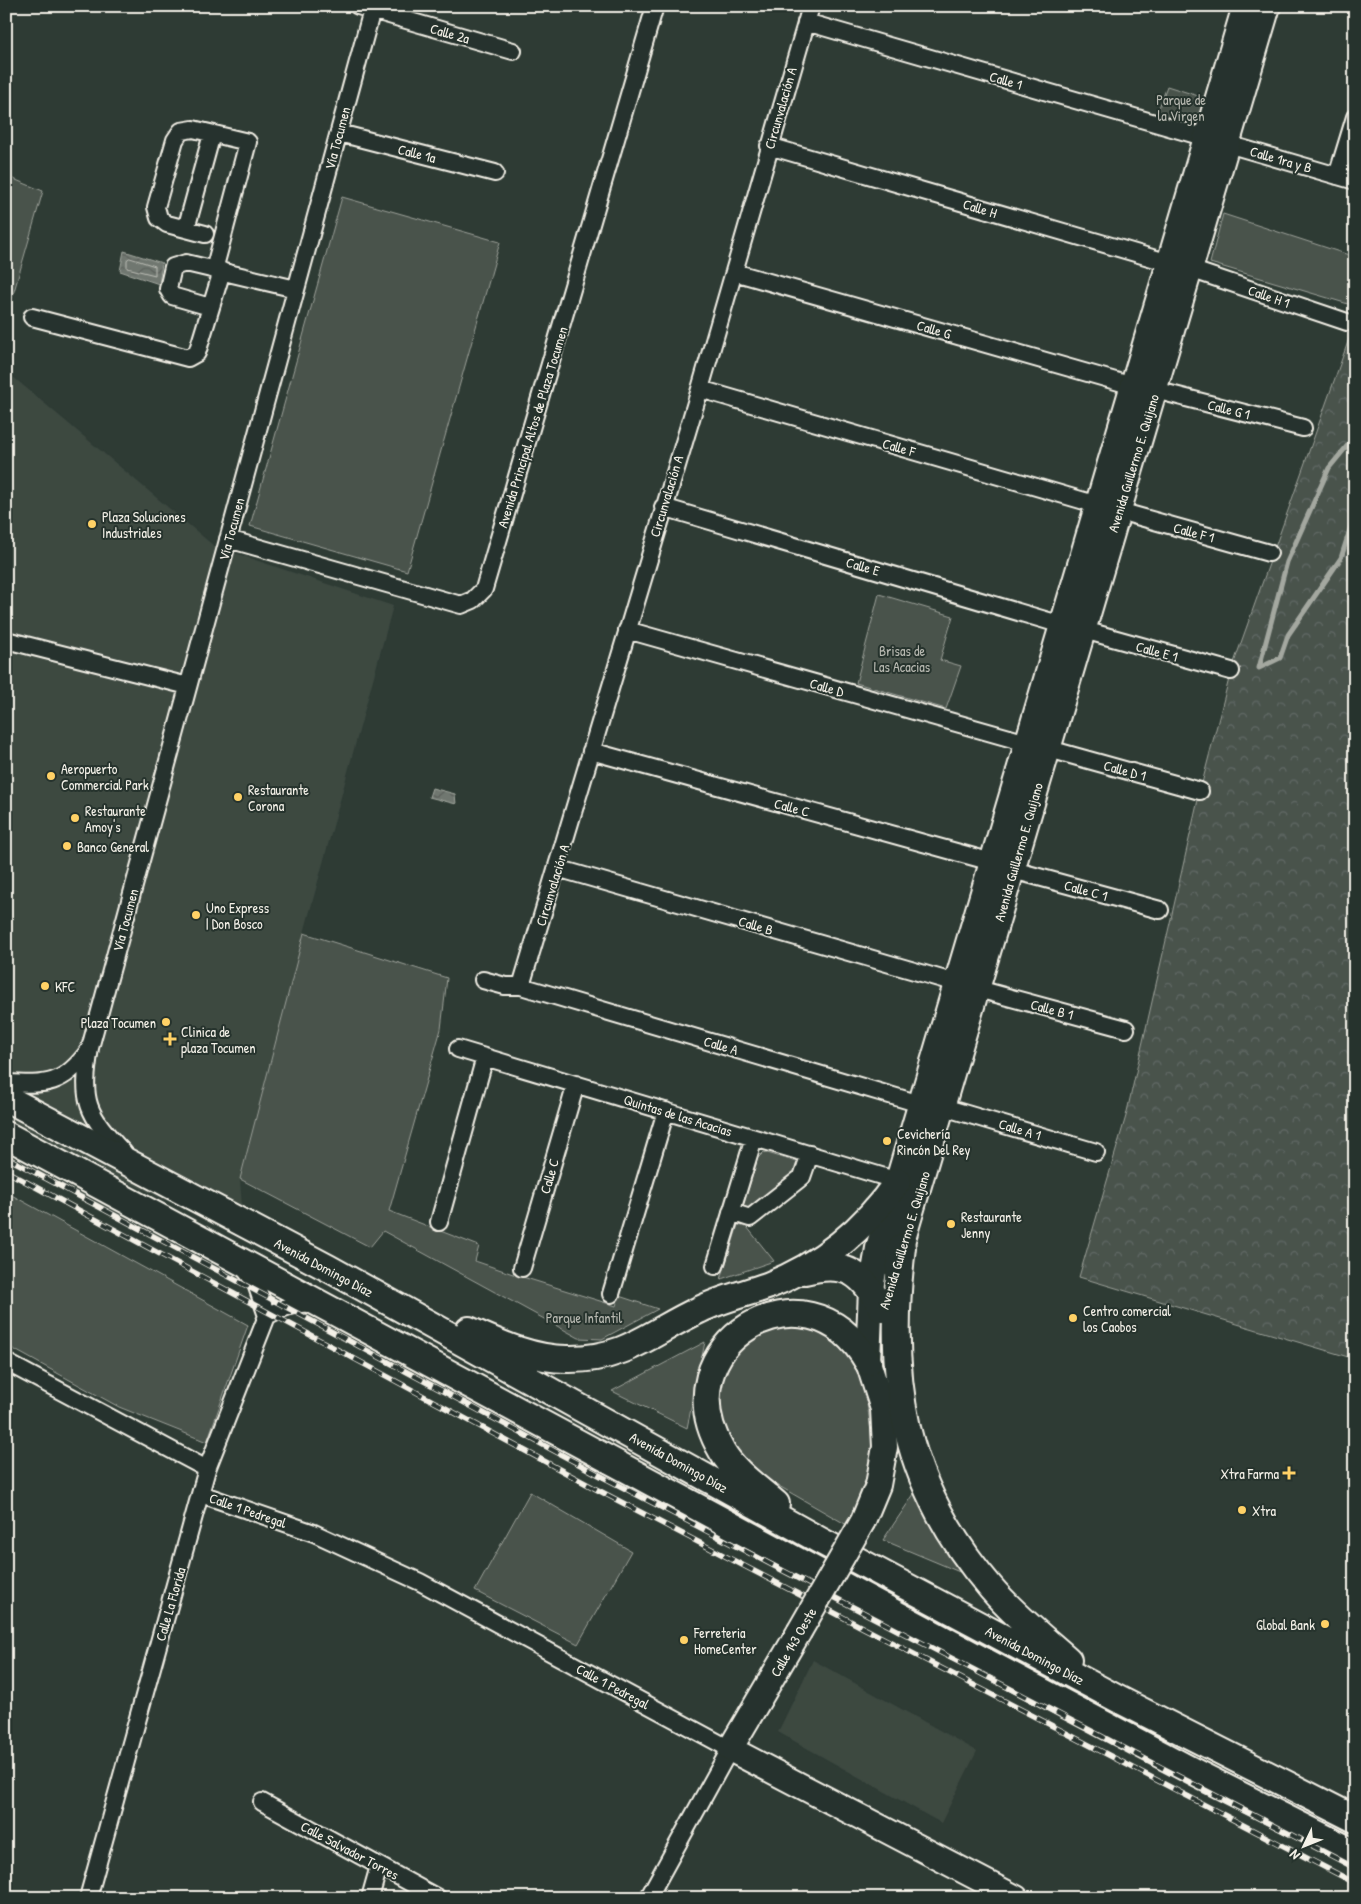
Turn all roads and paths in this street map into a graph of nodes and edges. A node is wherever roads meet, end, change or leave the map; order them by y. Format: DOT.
graph roads {
  1 [pos="656,6"];
  2 [pos="810,6"];
  3 [pos="1246,6"];
  4 [pos="1268,6"];
  5 [pos="365,8"];
  6 [pos="806,22"];
  7 [pos="513,51"];
  8 [pos="1355,117"];
  9 [pos="339,133"];
  10 [pos="212,134"];
  11 [pos="1217,141"];
  12 [pos="769,146"];
  13 [pos="495,173"];
  14 [pos="1336,176"];
  15 [pos="1355,181"];
  16 [pos="186,229"];
  17 [pos="205,234"];
  18 [pos="1180,267"];
  19 [pos="218,271"];
  20 [pos="734,272"];
  21 [pos="296,289"];
  22 [pos="210,307"];
  23 [pos="32,317"];
  24 [pos="1347,322"];
  25 [pos="1144,388"];
  26 [pos="700,389"];
  27 [pos="1303,428"];
  28 [pos="663,507"];
  29 [pos="1108,508"];
  30 [pos="228,539"];
  31 [pos="1269,552"];
  32 [pos="1073,628"];
  33 [pos="626,630"];
  34 [pos="6,640"];
  35 [pos="1230,671"];
  36 [pos="188,686"];
  37 [pos="1038,746"];
  38 [pos="591,751"];
  39 [pos="1200,791"];
  40 [pos="1003,866"];
  41 [pos="557,868"];
  42 [pos="1160,910"];
  43 [pos="483,980"];
  44 [pos="521,986"];
  45 [pos="964,998"];
  46 [pos="1126,1029"];
  47 [pos="90,1048"];
  48 [pos="458,1049"];
  49 [pos="485,1057"];
  50 [pos="6,1083"];
  51 [pos="576,1084"];
  52 [pos="6,1098"];
  53 [pos="932,1105"];
  54 [pos="666,1111"];
  55 [pos="6,1135"];
  56 [pos="754,1138"];
  57 [pos="1096,1152"];
  58 [pos="810,1154"];
  59 [pos="138,1167"];
  60 [pos="898,1181"];
  61 [pos="731,1212"];
  62 [pos="439,1222"];
  63 [pos="902,1247"];
  64 [pos="233,1258"];
  65 [pos="715,1266"];
  66 [pos="328,1268"];
  67 [pos="522,1268"];
  68 [pos="795,1274"];
  69 [pos="611,1294"];
  70 [pos="876,1299"];
  71 [pos="326,1309"];
  72 [pos="267,1316"];
  73 [pos="6,1362"];
  74 [pos="870,1367"];
  75 [pos="207,1469"];
  76 [pos="201,1494"];
  77 [pos="819,1540"];
  78 [pos="1105,1692"];
  79 [pos="730,1749"];
  80 [pos="262,1802"];
  81 [pos="1355,1819"];
  82 [pos="1355,1853"];
  83 [pos="379,1866"];
  84 [pos="88,1898"];
  85 [pos="370,1898"];
  86 [pos="438,1898"];
  87 [pos="648,1898"];
  88 [pos="1016,1898"];
  1 -- 30 [label="street, Avenida Principal Altos de Plaza Tocumen"];
  2 -- 6 [label="street, Circunvalación A"];
  3 -- 11 [label="street, Avenida Guillermo E. Quijano"];
  4 -- 11 [label="street, Avenida Guillermo E. Quijano"];
  5 -- 7 [label="street, Calle 2a"];
  5 -- 9 [label="street, Vía Tocumen"];
  6 -- 11 [label="street, Calle 1"];
  6 -- 12 [label="street, Circunvalación A"];
  8 -- 14 [label="street"];
  9 -- 13 [label="street, Calle 1a"];
  9 -- 21 [label="street, Vía Tocumen"];
  10 -- 16 [label="street"];
  10 -- 16 [label="street"];
  10 -- 19 [label="street"];
  11 -- 14 [label="street, Calle 1ra y B"];
  11 -- 18 [label="street, Avenida Guillermo E. Quijano"];
  12 -- 18 [label="street, Calle H"];
  12 -- 20 [label="street, Circunvalación A"];
  14 -- 15 [label="street, Calle 1ra y B"];
  16 -- 17 [label="street"];
  18 -- 24 [label="street, Calle H 1"];
  18 -- 25 [label="street, Avenida Guillermo E. Quijano"];
  19 -- 21 [label="street"];
  19 -- 22 [label="street"];
  19 -- 22 [label="street"];
  20 -- 25 [label="street, Calle G"];
  20 -- 26 [label="street, Circunvalación A"];
  21 -- 30 [label="street, Vía Tocumen"];
  22 -- 23 [label="street"];
  25 -- 27 [label="street, Calle G 1"];
  25 -- 29 [label="street, Avenida Guillermo E. Quijano"];
  26 -- 28 [label="street, Circunvalación A"];
  26 -- 29 [label="street, Calle F"];
  28 -- 32 [label="street, Calle E"];
  28 -- 33 [label="street, Circunvalación A"];
  29 -- 31 [label="street, Calle F 1"];
  29 -- 32 [label="street, Avenida Guillermo E. Quijano"];
  30 -- 36 [label="street, Vía Tocumen"];
  32 -- 35 [label="street, Calle E 1"];
  32 -- 37 [label="street, Avenida Guillermo E. Quijano"];
  33 -- 37 [label="street, Calle D"];
  33 -- 38 [label="street, Circunvalación A"];
  34 -- 36 [label="street"];
  36 -- 47 [label="street, Vía Tocumen"];
  37 -- 39 [label="street, Calle D 1"];
  37 -- 40 [label="street, Avenida Guillermo E. Quijano"];
  38 -- 40 [label="street, Calle C"];
  38 -- 41 [label="street, Circunvalación A"];
  40 -- 42 [label="street, Calle C 1"];
  40 -- 45 [label="street, Avenida Guillermo E. Quijano"];
  41 -- 44 [label="street, Circunvalación A"];
  41 -- 45 [label="street, Calle B"];
  43 -- 44 [label="street, Calle A"];
  44 -- 53 [label="street, Calle A"];
  45 -- 46 [label="street, Calle B 1"];
  45 -- 53 [label="street, Avenida Guillermo E. Quijano"];
  47 -- 50 [label="street"];
  47 -- 59 [label="street, Vía Tocumen"];
  48 -- 49 [label="street, Quintas de las Acacias"];
  49 -- 51 [label="street, Quintas de las Acacias"];
  49 -- 62 [label="street"];
  51 -- 54 [label="street, Quintas de las Acacias"];
  51 -- 67 [label="street, Calle C"];
  52 -- 59 [label="main road, Avenida Domingo Díaz"];
  53 -- 57 [label="street, Calle A 1"];
  53 -- 60 [label="street, Avenida Guillermo E. Quijano"];
  53 -- 63 [label="street, Avenida Guillermo E. Quijano"];
  54 -- 56 [label="street, Quintas de las Acacias"];
  54 -- 69 [label="street"];
  55 -- 64 [label="main road"];
  56 -- 58 [label="street, Quintas de las Acacias"];
  56 -- 61 [label="street"];
  58 -- 60 [label="street, Quintas de las Acacias"];
  58 -- 61 [label="street"];
  59 -- 66 [label="main road, Avenida Domingo Díaz"];
  60 -- 68 [label="main road"];
  60 -- 70 [label="street, Avenida Guillermo E. Quijano"];
  61 -- 65 [label="street"];
  63 -- 70 [label="street, Avenida Guillermo E. Quijano"];
  63 -- 78 [label="main road"];
  64 -- 71 [label="main road"];
  64 -- 72 [label="street"];
  66 -- 68 [label="main road"];
  66 -- 77 [label="main road, Avenida Domingo Díaz"];
  68 -- 70 [label="main road"];
  70 -- 74 [label="street, Avenida Guillermo E. Quijano"];
  71 -- 72 [label="street"];
  71 -- 82 [label="main road"];
  72 -- 75 [label="street, Calle La Florida"];
  73 -- 75 [label="street, Calle 1 Pedregal"];
  74 -- 77 [label="main road"];
  74 -- 79 [label="street, Calle 143 Oeste, bridge"];
  75 -- 76 [label="street, Calle La Florida"];
  76 -- 79 [label="street, Calle 1 Pedregal"];
  76 -- 84 [label="street, Calle La Florida"];
  77 -- 78 [label="main road, Avenida Domingo Díaz"];
  78 -- 81 [label="main road, Avenida Domingo Díaz"];
  79 -- 87 [label="street, Calle 143 Oeste"];
  79 -- 88 [label="street, Calle 1 Pedregal"];
  80 -- 83 [label="street, Calle Salvador Torres"];
  83 -- 85 [label="street"];
  83 -- 86 [label="street, Calle Salvador Torres"];
}
